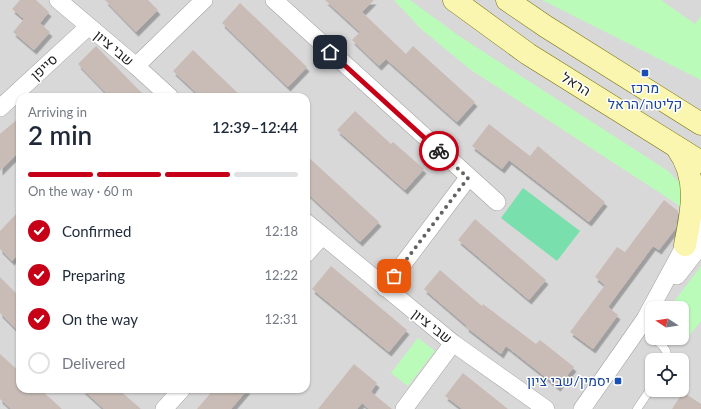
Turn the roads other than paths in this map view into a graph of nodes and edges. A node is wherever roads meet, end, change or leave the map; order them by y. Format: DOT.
graph roads {
  1 [pos="58,0"];
  2 [pos="204,0"];
  3 [pos="274,0"];
  4 [pos="454,0"];
  5 [pos="507,0"];
  6 [pos="89,26"];
  7 [pos="136,66"];
  8 [pos="16,93"];
  9 [pos="16,93"];
  10 [pos="166,93"];
  11 [pos="0,108"];
  12 [pos="678,109"];
  13 [pos="701,115"];
  14 [pos="701,124"];
  15 [pos="675,145"];
  16 [pos="701,162"];
  17 [pos="468,178"];
  18 [pos="497,202"];
  19 [pos="701,220"];
  20 [pos="310,226"];
  21 [pos="322,236"];
  22 [pos="693,245"];
  23 [pos="310,250"];
  24 [pos="385,288"];
  25 [pos="657,301"];
  26 [pos="645,319"];
  27 [pos="453,343"];
  28 [pos="661,345"];
  29 [pos="667,353"];
  30 [pos="178,393"];
  31 [pos="645,397"];
  32 [pos="164,409"];
  33 [pos="404,409"];
  34 [pos="546,409"];
  35 [pos="582,409"];
  36 [pos="637,409"];
  1 -- 6 [label="street, שבי ציון"];
  2 -- 7 [label="street"];
  3 -- 17 [label="street"];
  4 -- 15 [label="main road, הראל"];
  5 -- 12 [label="main road"];
  6 -- 7 [label="street, שבי ציון"];
  6 -- 8 [label="street, סייפן"];
  7 -- 10 [label="street, שבי ציון"];
  9 -- 11 [label="street, סייפן"];
  12 -- 13 [label="main road"];
  12 -- 14 [label="main road"];
  15 -- 16 [label="main road, הראל"];
  15 -- 22 [label="main road"];
  17 -- 18 [label="street"];
  17 -- 24 [label="street"];
  19 -- 22 [label="street"];
  20 -- 21 [label="street, שבי ציון"];
  21 -- 23 [label="street"];
  21 -- 24 [label="street, שבי ציון"];
  22 -- 25 [label="street"];
  24 -- 27 [label="street, שבי ציון"];
  26 -- 35 [label="street"];
  27 -- 33 [label="street"];
  27 -- 34 [label="street, שבי ציון"];
  28 -- 29 [label="lane"];
  30 -- 32 [label="street"];
  31 -- 36 [label="lane"];
}
